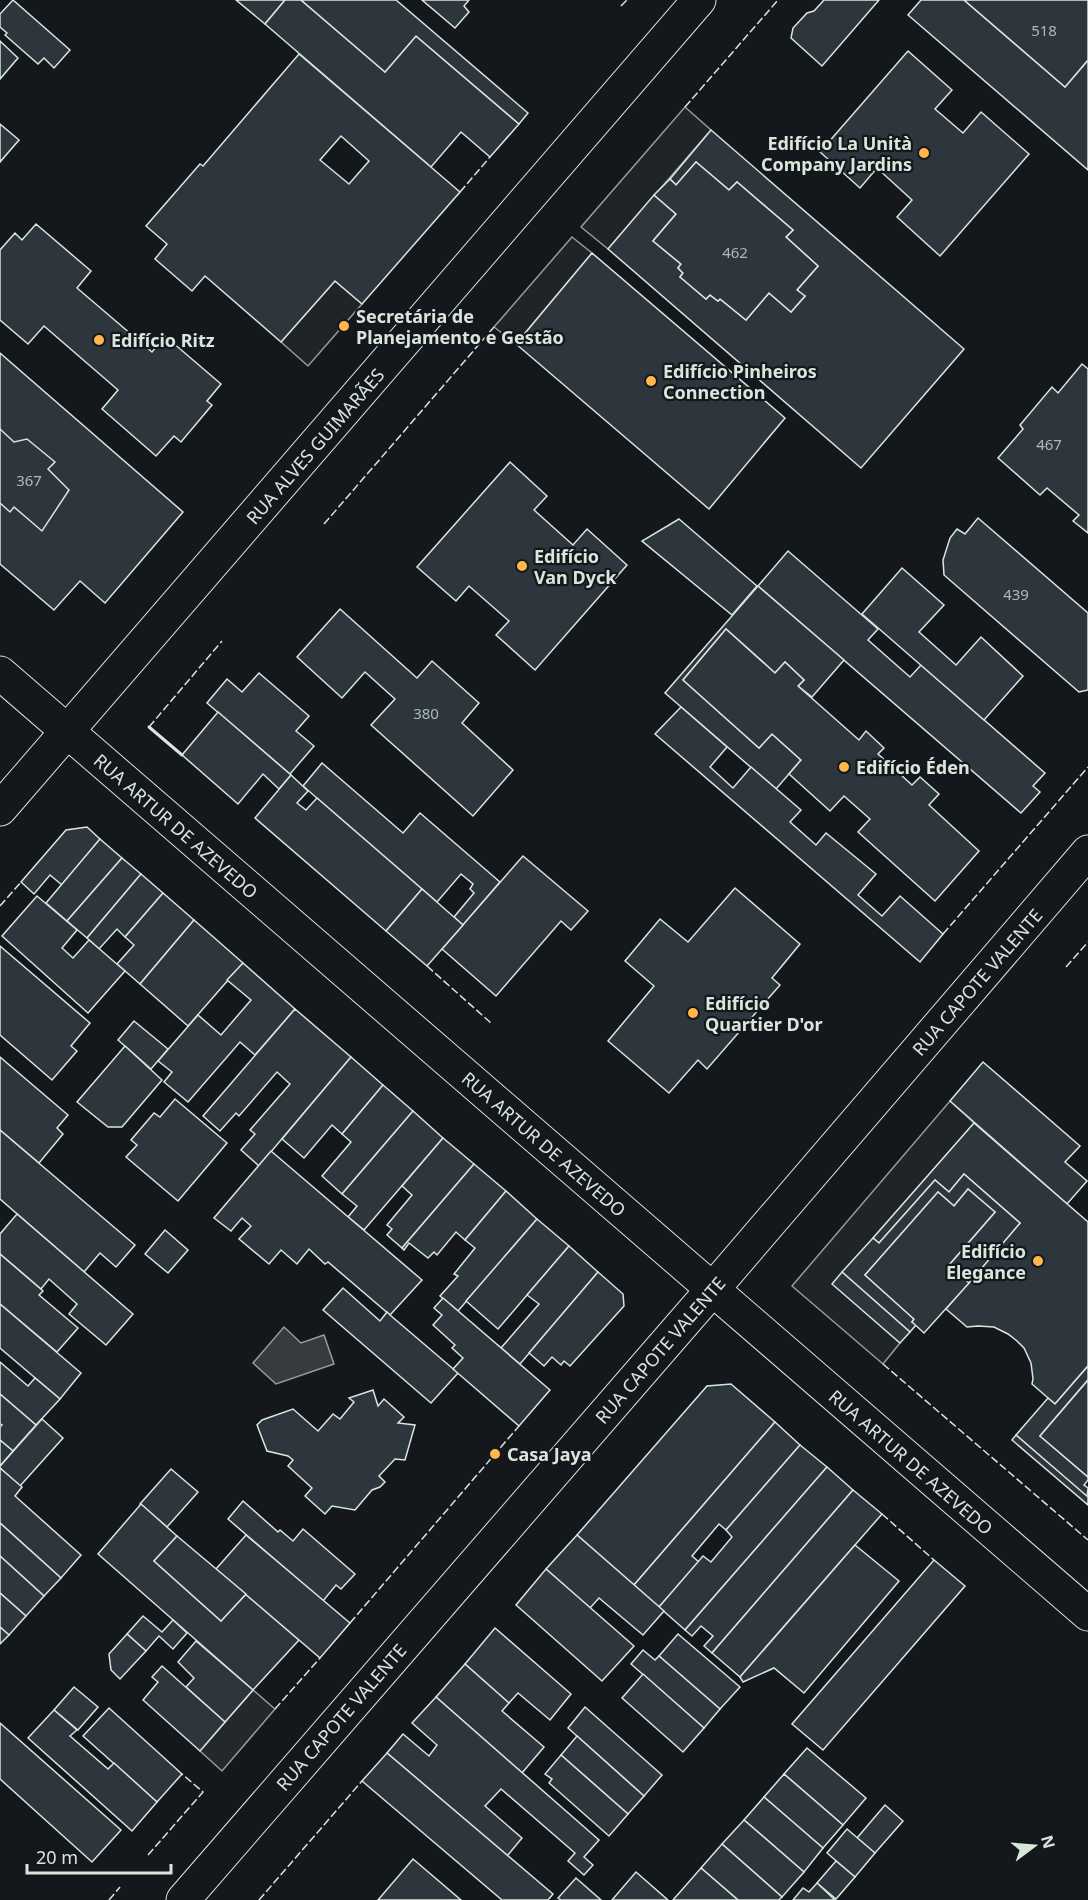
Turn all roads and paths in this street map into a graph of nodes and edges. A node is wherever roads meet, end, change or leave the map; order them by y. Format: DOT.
graph roads {
  1 [pos="699,0"];
  2 [pos="0,673"];
  3 [pos="67,732"];
  4 [pos="0,809"];
  5 [pos="1088,852"];
  6 [pos="712,1290"];
  7 [pos="1088,1614"];
  8 [pos="183,1900"];
  1 -- 3 [label="street, RUA ALVES GUIMARÃES"];
  2 -- 3 [label="street, RUA ARTUR DE AZEVEDO"];
  3 -- 4 [label="street, RUA ALVES GUIMARÃES"];
  3 -- 6 [label="street, RUA ARTUR DE AZEVEDO"];
  5 -- 6 [label="street, RUA CAPOTE VALENTE"];
  6 -- 7 [label="street, RUA ARTUR DE AZEVEDO"];
  6 -- 8 [label="street, RUA CAPOTE VALENTE"];
}
